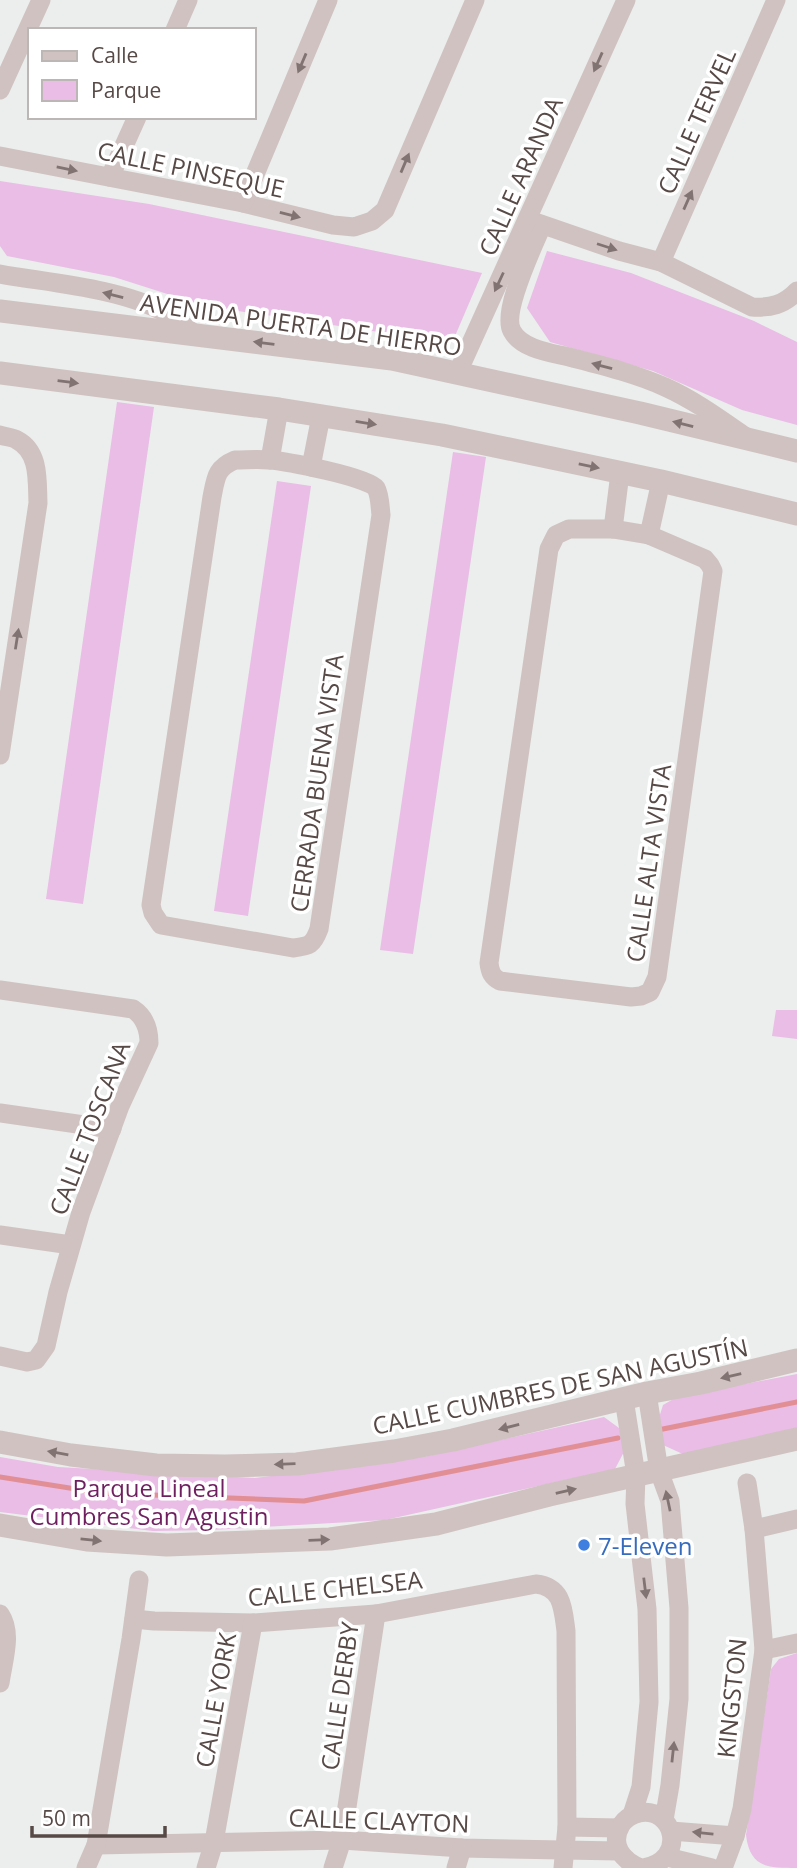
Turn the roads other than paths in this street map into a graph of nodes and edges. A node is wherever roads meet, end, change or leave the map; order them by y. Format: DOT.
graph roads {
  1 [pos="41,0"];
  2 [pos="188,0"];
  3 [pos="328,0"];
  4 [pos="475,0"];
  5 [pos="626,0"];
  6 [pos="776,0"];
  7 [pos="28,28"];
  8 [pos="176,28"];
  9 [pos="28,29"];
  10 [pos="0,90"];
  11 [pos="135,119"];
  12 [pos="0,156"];
  13 [pos="110,177"];
  14 [pos="243,203"];
  15 [pos="535,222"];
  16 [pos="661,262"];
  17 [pos="0,274"];
  18 [pos="790,297"];
  19 [pos="0,311"];
  20 [pos="195,334"];
  21 [pos="458,372"];
  22 [pos="0,373"];
  23 [pos="279,409"];
  24 [pos="321,416"];
  25 [pos="0,435"];
  26 [pos="750,440"];
  27 [pos="797,451"];
  28 [pos="270,460"];
  29 [pos="312,467"];
  30 [pos="620,473"];
  31 [pos="662,481"];
  32 [pos="797,514"];
  33 [pos="613,529"];
  34 [pos="649,536"];
  35 [pos="0,755"];
  36 [pos="0,990"];
  37 [pos="0,1113"];
  38 [pos="112,1129"];
  39 [pos="0,1235"];
  40 [pos="71,1245"];
  41 [pos="0,1356"];
  42 [pos="797,1360"];
  43 [pos="647,1393"];
  44 [pos="624,1399"];
  45 [pos="797,1439"];
  46 [pos="0,1442"];
  47 [pos="659,1471"];
  48 [pos="636,1475"];
  49 [pos="747,1483"];
  50 [pos="797,1519"];
  51 [pos="0,1525"];
  52 [pos="754,1529"];
  53 [pos="139,1580"];
  54 [pos="0,1614"];
  55 [pos="376,1614"];
  56 [pos="134,1619"];
  57 [pos="253,1623"];
  58 [pos="797,1643"];
  59 [pos="764,1650"];
  60 [pos="0,1683"];
  61 [pos="626,1821"];
  62 [pos="667,1825"];
  63 [pos="566,1827"];
  64 [pos="735,1836"];
  65 [pos="342,1840"];
  66 [pos="214,1842"];
  67 [pos="96,1845"];
  68 [pos="462,1848"];
  69 [pos="619,1851"];
  70 [pos="667,1857"];
  71 [pos="564,1858"];
  72 [pos="86,1868"];
  73 [pos="206,1868"];
  74 [pos="333,1868"];
  75 [pos="456,1868"];
  76 [pos="642,1868"];
  77 [pos="712,1868"];
  78 [pos="723,1868"];
  1 -- 7 [label="street"];
  2 -- 8 [label="street"];
  3 -- 14 [label="street, one-way"];
  14 -- 4 [label="street, CALLE PINSEQUE, one-way"];
  5 -- 15 [label="street, CALLE ARANDA, one-way"];
  16 -- 6 [label="street, CALLE TERVEL, one-way"];
  9 -- 10 [label="street"];
  11 -- 13 [label="street"];
  12 -- 13 [label="street, CALLE PINSEQUE, one-way"];
  13 -- 14 [label="street, CALLE PINSEQUE"];
  15 -- 16 [label="street, one-way"];
  15 -- 21 [label="street, CALLE ARANDA, one-way"];
  26 -- 15 [label="street, CALLE ARANDA, one-way"];
  16 -- 18 [label="street"];
  20 -- 17 [label="street, one-way"];
  19 -- 20 [label="street, AVENIDA PUERTA DE HIERRO"];
  21 -- 20 [label="street, AVENIDA PUERTA DE HIERRO, one-way"];
  26 -- 21 [label="street, AVENIDA PUERTA DE HIERRO, one-way"];
  22 -- 23 [label="street, one-way"];
  23 -- 24 [label="street"];
  23 -- 28 [label="street"];
  24 -- 29 [label="street"];
  24 -- 30 [label="street, one-way"];
  35 -- 25 [label="street, one-way"];
  26 -- 27 [label="street, AVENIDA PUERTA DE HIERRO"];
  28 -- 29 [label="street, CERRADA BUENA VISTA"];
  28 -- 29 [label="street, CERRADA BUENA VISTA"];
  30 -- 31 [label="street"];
  30 -- 33 [label="street"];
  31 -- 32 [label="street"];
  31 -- 34 [label="street"];
  33 -- 34 [label="street, CALLE ALTA VISTA"];
  33 -- 34 [label="street, CALLE ALTA VISTA"];
  36 -- 38 [label="street, CALLE TOSCANA"];
  37 -- 38 [label="street"];
  38 -- 40 [label="street, CALLE TOSCANA"];
  39 -- 40 [label="street"];
  40 -- 41 [label="street, CALLE TOSCANA"];
  42 -- 43 [label="street, CALLE CUMBRES DE SAN AGUSTÍN, one-way"];
  43 -- 44 [label="street, CALLE CUMBRES DE SAN AGUSTÍN"];
  43 -- 47 [label="street"];
  44 -- 46 [label="street, CALLE CUMBRES DE SAN AGUSTÍN, one-way"];
  44 -- 48 [label="street"];
  45 -- 47 [label="street"];
  47 -- 48 [label="street"];
  62 -- 47 [label="street, one-way"];
  51 -- 48 [label="street, one-way"];
  48 -- 61 [label="street, one-way"];
  49 -- 52 [label="street, KINGSTON"];
  50 -- 52 [label="street"];
  52 -- 59 [label="street, KINGSTON"];
  53 -- 56 [label="street"];
  54 -- 60 [label="street"];
  55 -- 57 [label="street, CALLE CHELSEA"];
  55 -- 63 [label="street, CALLE CHELSEA"];
  55 -- 65 [label="street, CALLE DERBY"];
  56 -- 57 [label="street, CALLE CHELSEA"];
  56 -- 67 [label="street"];
  57 -- 66 [label="street, CALLE YORK"];
  58 -- 59 [label="street"];
  59 -- 64 [label="street, KINGSTON"];
  61 -- 62 [label="street"];
  61 -- 63 [label="street"];
  61 -- 69 [label="street"];
  64 -- 62 [label="street, one-way"];
  62 -- 70 [label="street"];
  63 -- 71 [label="street, CALLE CHELSEA"];
  64 -- 78 [label="street, KINGSTON"];
  65 -- 66 [label="street, CALLE CLAYTON"];
  65 -- 68 [label="street, CALLE CLAYTON"];
  65 -- 74 [label="street, CALLE DERBY"];
  66 -- 67 [label="street, CALLE CLAYTON"];
  66 -- 73 [label="street, CALLE YORK"];
  67 -- 72 [label="street"];
  68 -- 71 [label="street, CALLE CLAYTON"];
  68 -- 75 [label="street"];
  69 -- 71 [label="street, CALLE CLAYTON"];
  69 -- 76 [label="street"];
  70 -- 76 [label="street"];
  70 -- 77 [label="street"];
}
